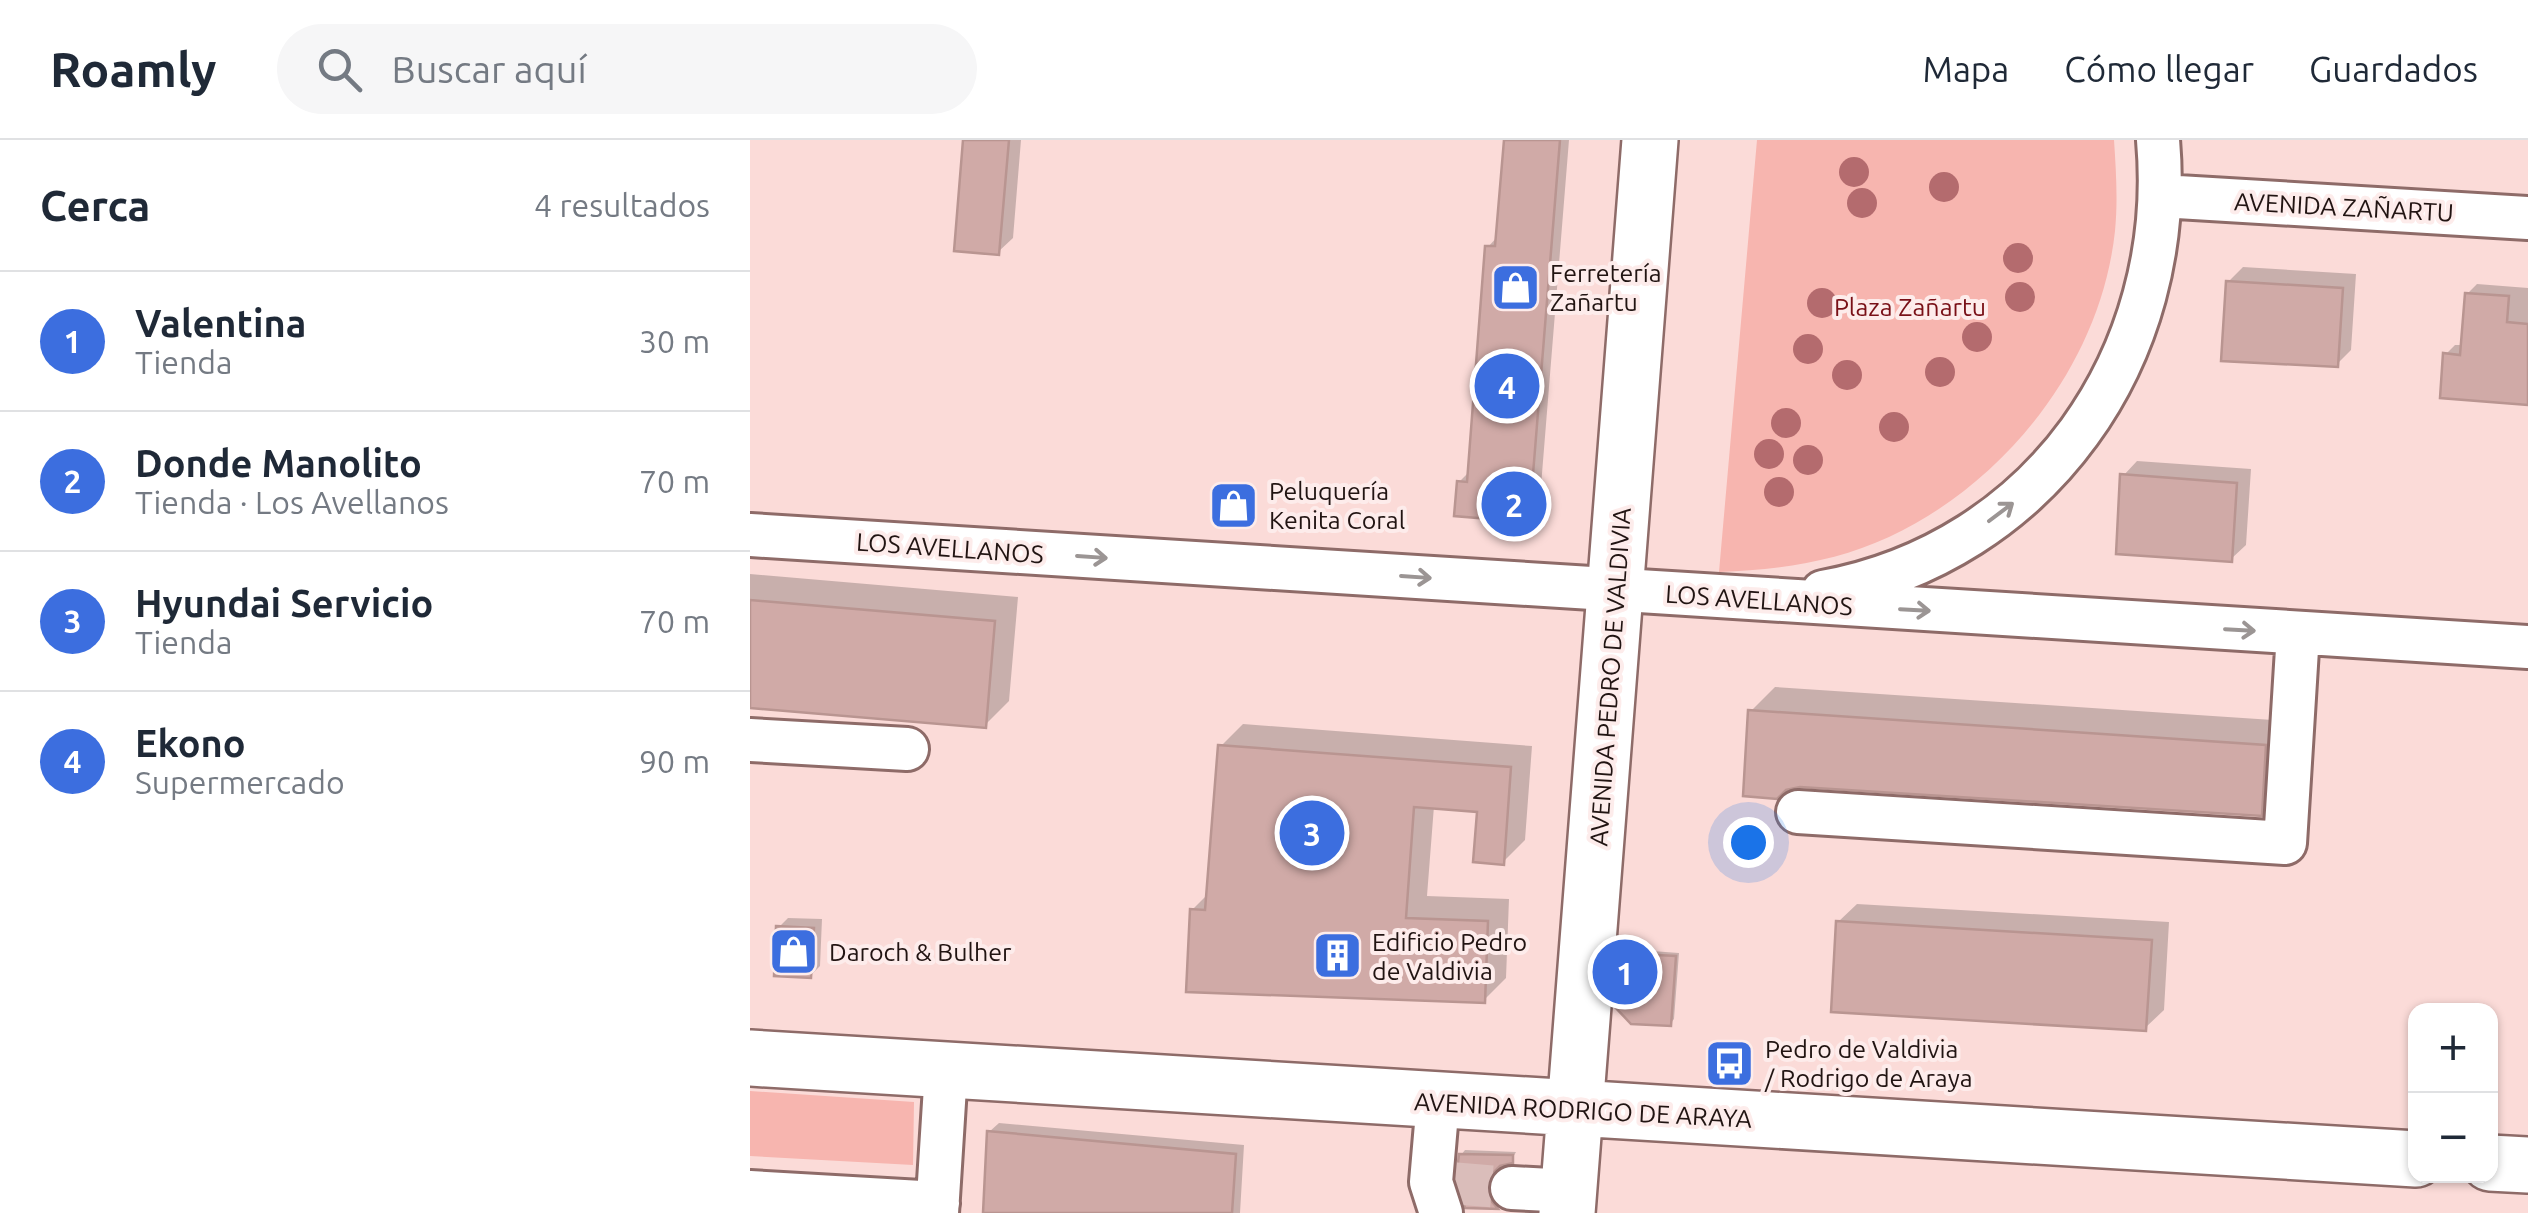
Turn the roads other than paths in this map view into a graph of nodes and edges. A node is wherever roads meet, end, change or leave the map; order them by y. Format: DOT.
graph roads {
  1 [pos="1650,140"];
  2 [pos="2158,140"];
  3 [pos="2161,196"];
  4 [pos="2528,218"];
  5 [pos="750,535"];
  6 [pos="1616,590"];
  7 [pos="1748,600"];
  8 [pos="2298,633"];
  9 [pos="2528,647"];
  10 [pos="750,740"];
  11 [pos="906,748"];
  12 [pos="1798,812"];
  13 [pos="750,1058"];
  14 [pos="946,1071"];
  15 [pos="1438,1101"];
  16 [pos="1576,1109"];
  17 [pos="2408,1158"];
  18 [pos="2498,1163"];
  19 [pos="2528,1165"];
  20 [pos="750,1192"];
  21 [pos="1440,1192"];
  22 [pos="1568,1202"];
  23 [pos="1502,1203"];
  24 [pos="938,1208"];
  1 -- 6 [label="main road, AVENIDA PEDRO DE VALDIVIA"];
  2 -- 3 [label="street"];
  3 -- 4 [label="street, AVENIDA ZAÑARTU"];
  7 -- 3 [label="street, one-way"];
  5 -- 6 [label="street, LOS AVELLANOS, one-way"];
  6 -- 7 [label="street, LOS AVELLANOS"];
  6 -- 16 [label="main road, AVENIDA PEDRO DE VALDIVIA"];
  7 -- 8 [label="street, LOS AVELLANOS, one-way"];
  8 -- 9 [label="street, LOS AVELLANOS"];
  8 -- 12 [label="street"];
  10 -- 11 [label="street"];
  13 -- 14 [label="main road, AVENIDA RODRIGO DE ARAYA"];
  14 -- 15 [label="main road, AVENIDA RODRIGO DE ARAYA"];
  14 -- 24 [label="street"];
  15 -- 16 [label="main road, AVENIDA RODRIGO DE ARAYA"];
  15 -- 21 [label="street"];
  16 -- 17 [label="main road, AVENIDA RODRIGO DE ARAYA"];
  16 -- 22 [label="main road, AVENIDA PEDRO DE VALDIVIA"];
  18 -- 19 [label="main road"];
  20 -- 24 [label="street"];
  22 -- 23 [label="street"];
}
